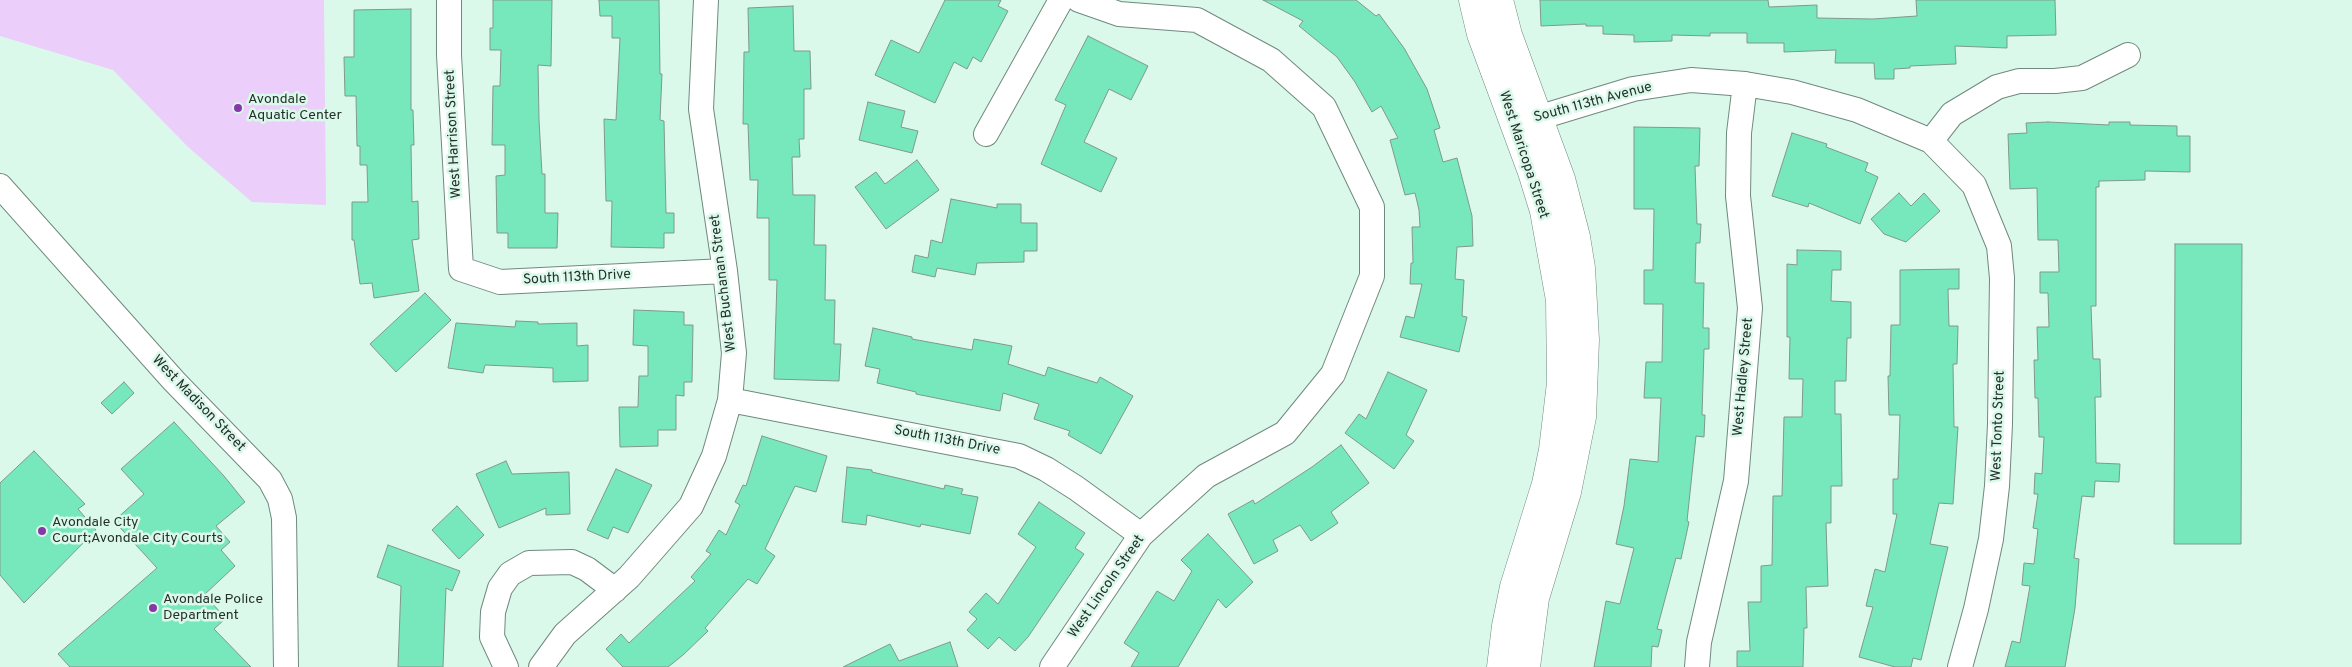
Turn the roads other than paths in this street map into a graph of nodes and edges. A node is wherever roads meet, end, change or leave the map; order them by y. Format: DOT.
graph roads {
  1 [pos="449,0"];
  2 [pos="706,0"];
  3 [pos="1061,0"];
  4 [pos="1079,0"];
  5 [pos="1473,0"];
  6 [pos="1499,0"];
  7 [pos="2128,55"];
  8 [pos="1745,84"];
  9 [pos="1526,122"];
  10 [pos="986,134"];
  11 [pos="1931,141"];
  12 [pos="1974,185"];
  13 [pos="0,186"];
  14 [pos="461,269"];
  15 [pos="725,271"];
  16 [pos="730,400"];
  17 [pos="1141,536"];
  18 [pos="615,590"];
  19 [pos="286,667"];
  20 [pos="506,667"];
  21 [pos="541,667"];
  22 [pos="1052,667"];
  23 [pos="1501,667"];
  24 [pos="1526,667"];
  25 [pos="1697,667"];
  26 [pos="1960,667"];
  1 -- 14 [label="street, West Harrison Street"];
  2 -- 15 [label="street, West Buchanan Street"];
  3 -- 10 [label="street"];
  4 -- 17 [label="street, West Lincoln Street"];
  5 -- 9 [label="street, West Maricopa Street"];
  6 -- 9 [label="street, West Maricopa Street"];
  7 -- 11 [label="street"];
  8 -- 9 [label="street, South 113th Avenue"];
  8 -- 11 [label="street, South 113th Avenue"];
  8 -- 25 [label="street, West Hadley Street"];
  9 -- 23 [label="street, West Maricopa Street"];
  9 -- 24 [label="street, West Maricopa Street"];
  11 -- 12 [label="street, South 113th Avenue"];
  12 -- 26 [label="street, West Tonto Street"];
  13 -- 19 [label="street, West Madison Street"];
  14 -- 15 [label="street, South 113th Drive"];
  15 -- 16 [label="street, West Buchanan Street"];
  16 -- 17 [label="street, South 113th Drive"];
  16 -- 18 [label="street, West Buchanan Street"];
  17 -- 22 [label="street, West Lincoln Street"];
  18 -- 20 [label="street"];
  18 -- 21 [label="street, West Buchanan Street"];
}
